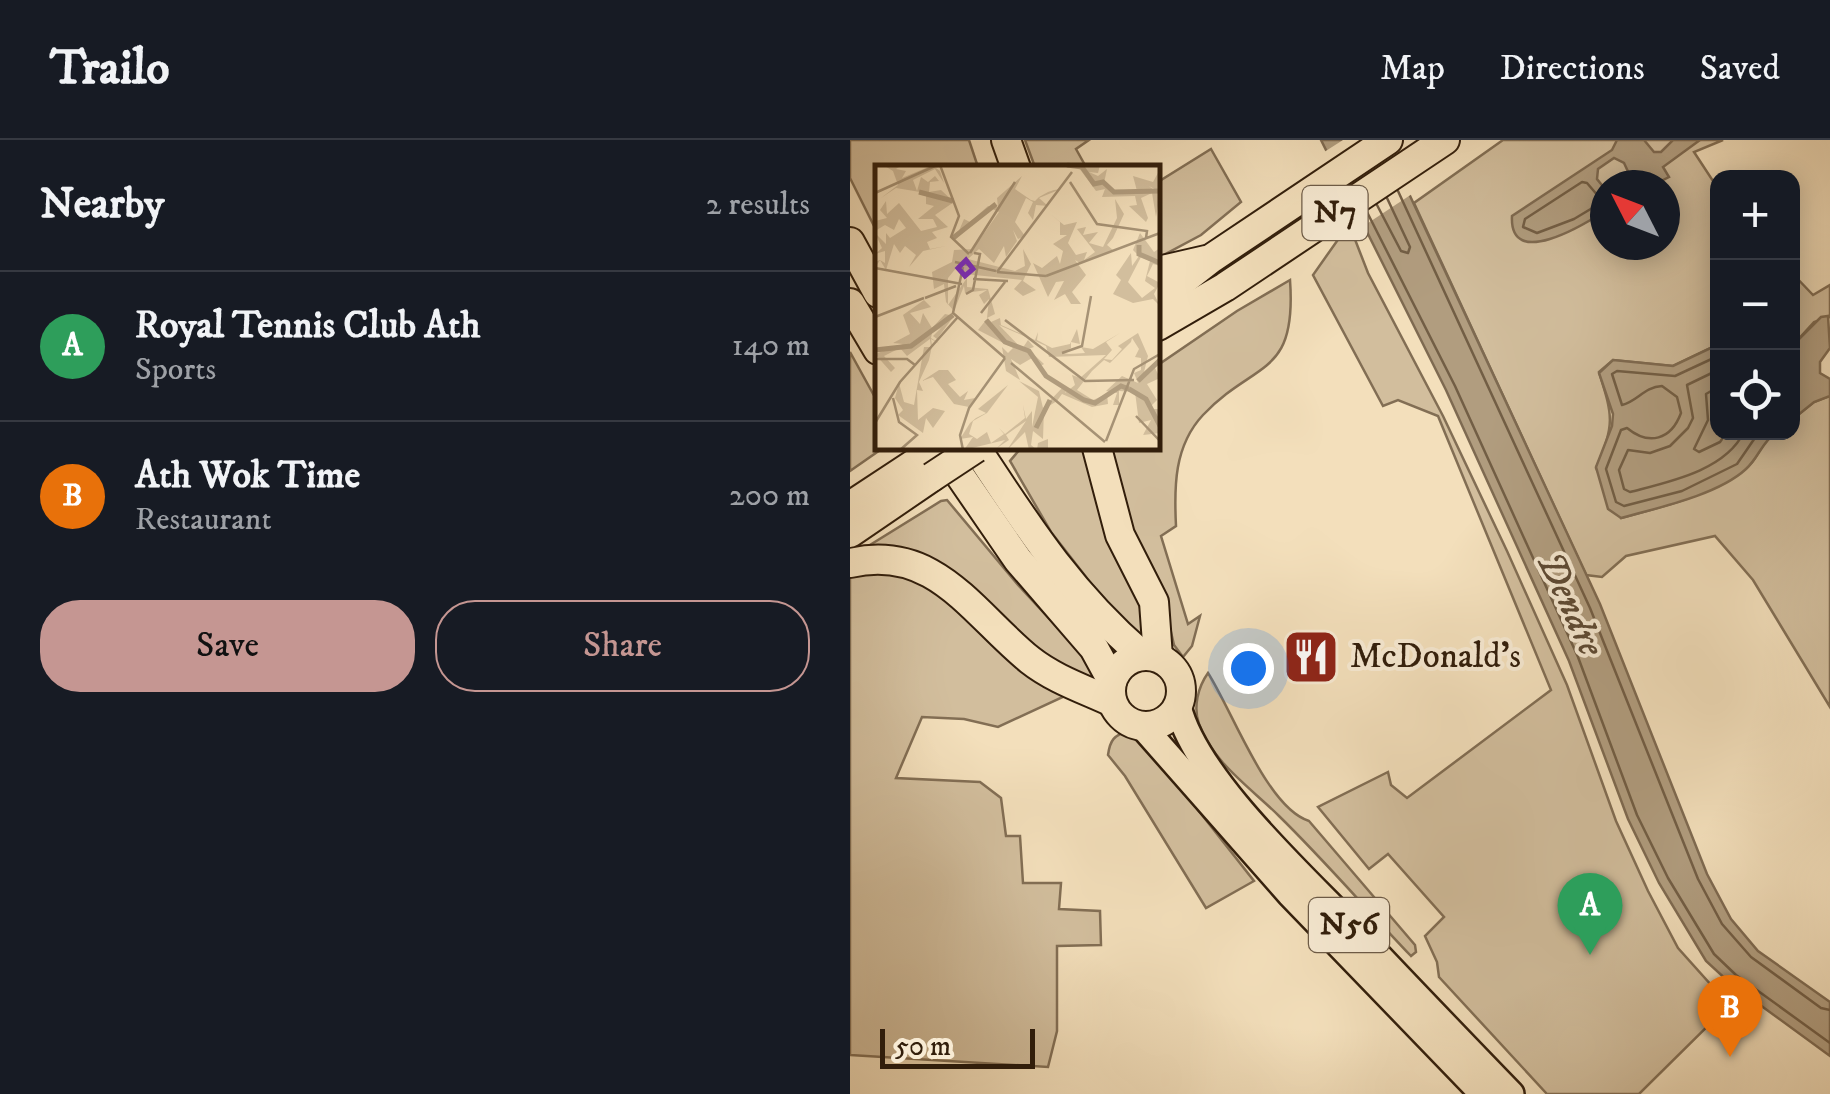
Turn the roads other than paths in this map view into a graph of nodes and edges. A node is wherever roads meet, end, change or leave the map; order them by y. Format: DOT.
graph roads {
  1 [pos="987,140"];
  2 [pos="1006,140"];
  3 [pos="1388,140"];
  4 [pos="1445,140"];
  5 [pos="995,165"];
  6 [pos="1015,165"];
  7 [pos="850,242"];
  8 [pos="1212,258"];
  9 [pos="1160,271"];
  10 [pos="875,288"];
  11 [pos="1160,298"];
  12 [pos="850,303"];
  13 [pos="1189,310"];
  14 [pos="1160,325"];
  15 [pos="1160,338"];
  16 [pos="875,345"];
  17 [pos="965,450"];
  18 [pos="977,450"];
  19 [pos="1097,450"];
  20 [pos="933,456"];
  21 [pos="850,506"];
  22 [pos="850,533"];
  23 [pos="850,563"];
  24 [pos="1150,656"];
  25 [pos="1112,691"];
  26 [pos="1178,706"];
  27 [pos="1143,726"];
  28 [pos="1483,1094"];
  29 [pos="1511,1094"];
  1 -- 5 [label="highway"];
  2 -- 6 [label="highway"];
  3 -- 8 [label="highway, N7"];
  4 -- 13 [label="highway, N7"];
  7 -- 10 [label="highway"];
  8 -- 9 [label="highway"];
  8 -- 11 [label="highway, N7"];
  12 -- 16 [label="highway"];
  13 -- 14 [label="highway, N7"];
  13 -- 15 [label="highway"];
  17 -- 20 [label="highway, bridge"];
  18 -- 24 [label="highway, N56"];
  19 -- 24 [label="highway"];
  20 -- 21 [label="highway"];
  20 -- 22 [label="highway"];
  20 -- 25 [label="highway, N56"];
  23 -- 25 [label="highway"];
  24 -- 25 [label="highway"];
  24 -- 26 [label="highway, N56"];
  25 -- 27 [label="highway, N56"];
  26 -- 27 [label="highway"];
  26 -- 29 [label="main road, N56"];
  27 -- 28 [label="main road, N56"];
}
